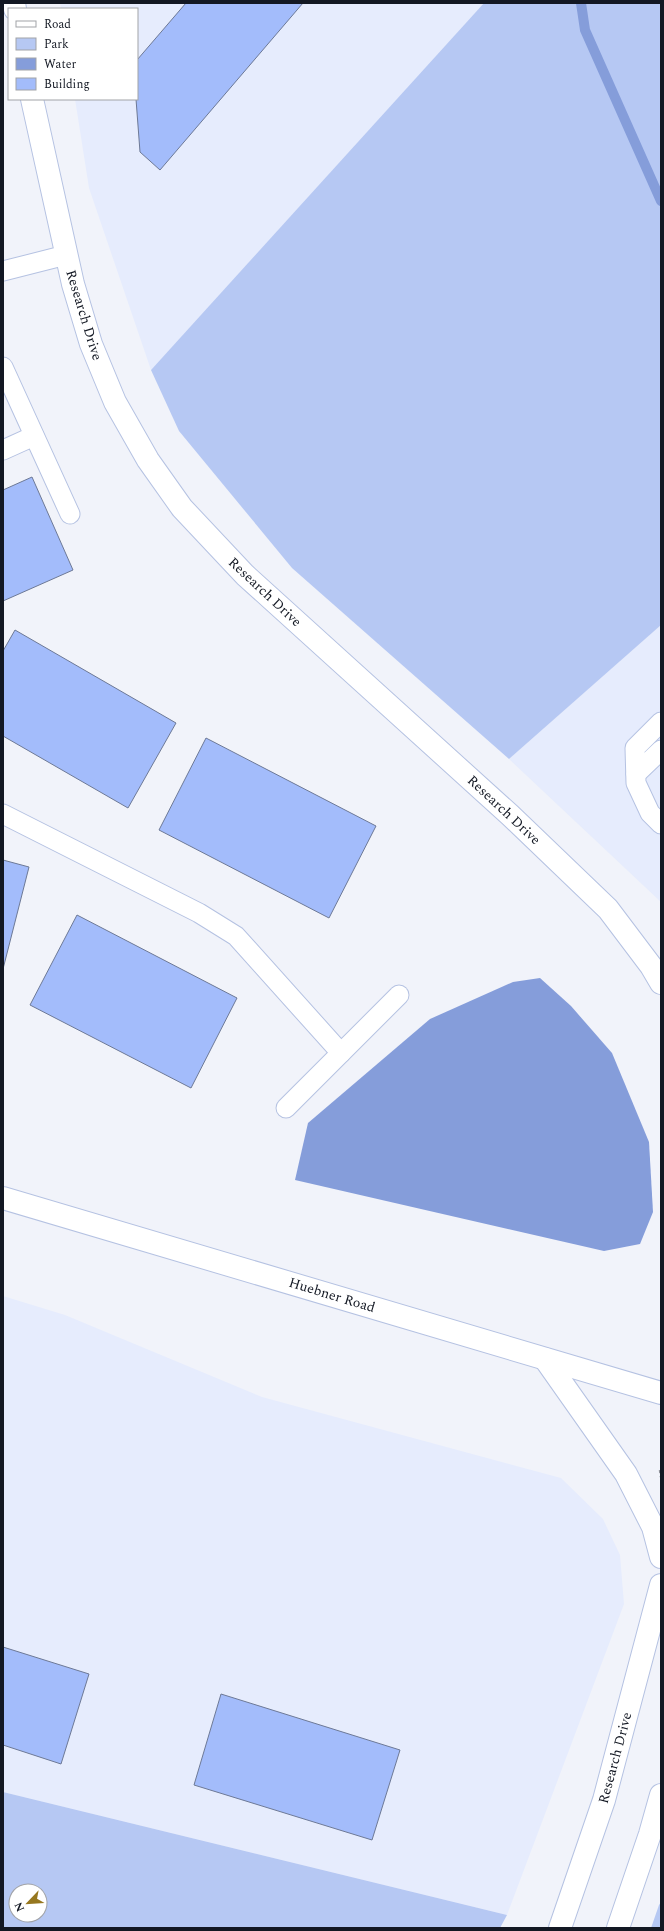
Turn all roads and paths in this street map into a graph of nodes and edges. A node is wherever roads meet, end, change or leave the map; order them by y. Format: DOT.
graph roads {
  1 [pos="32,100"];
  2 [pos="66,255"];
  3 [pos="3,271"];
  4 [pos="3,367"];
  5 [pos="34,436"];
  6 [pos="3,450"];
  7 [pos="70,514"];
  8 [pos="661,722"];
  9 [pos="661,750"];
  10 [pos="636,774"];
  11 [pos="3,814"];
  12 [pos="661,824"];
  13 [pos="658,969"];
  14 [pos="399,995"];
  15 [pos="341,1053"];
  16 [pos="286,1108"];
  17 [pos="3,1198"];
  18 [pos="545,1359"];
  19 [pos="661,1394"];
  20 [pos="660,1470"];
  21 [pos="661,1479"];
  22 [pos="661,1557"];
  23 [pos="661,1585"];
  24 [pos="661,1795"];
  25 [pos="656,1836"];
  26 [pos="560,1928"];
  27 [pos="618,1928"];
  1 -- 2 [label="main road, Research Drive"];
  2 -- 3 [label="lane"];
  2 -- 13 [label="main road, Research Drive"];
  4 -- 5 [label="lane"];
  5 -- 6 [label="lane"];
  5 -- 7 [label="lane"];
  8 -- 10 [label="lane"];
  9 -- 10 [label="lane"];
  10 -- 12 [label="lane"];
  11 -- 15 [label="lane"];
  14 -- 15 [label="lane"];
  15 -- 16 [label="lane"];
  17 -- 18 [label="main road, Huebner Road"];
  18 -- 19 [label="main road, Huebner Road"];
  18 -- 22 [label="main road"];
  20 -- 21 [label="path"];
  23 -- 26 [label="main road, Research Drive"];
  24 -- 25 [label="main road"];
  25 -- 27 [label="main road"];
}
